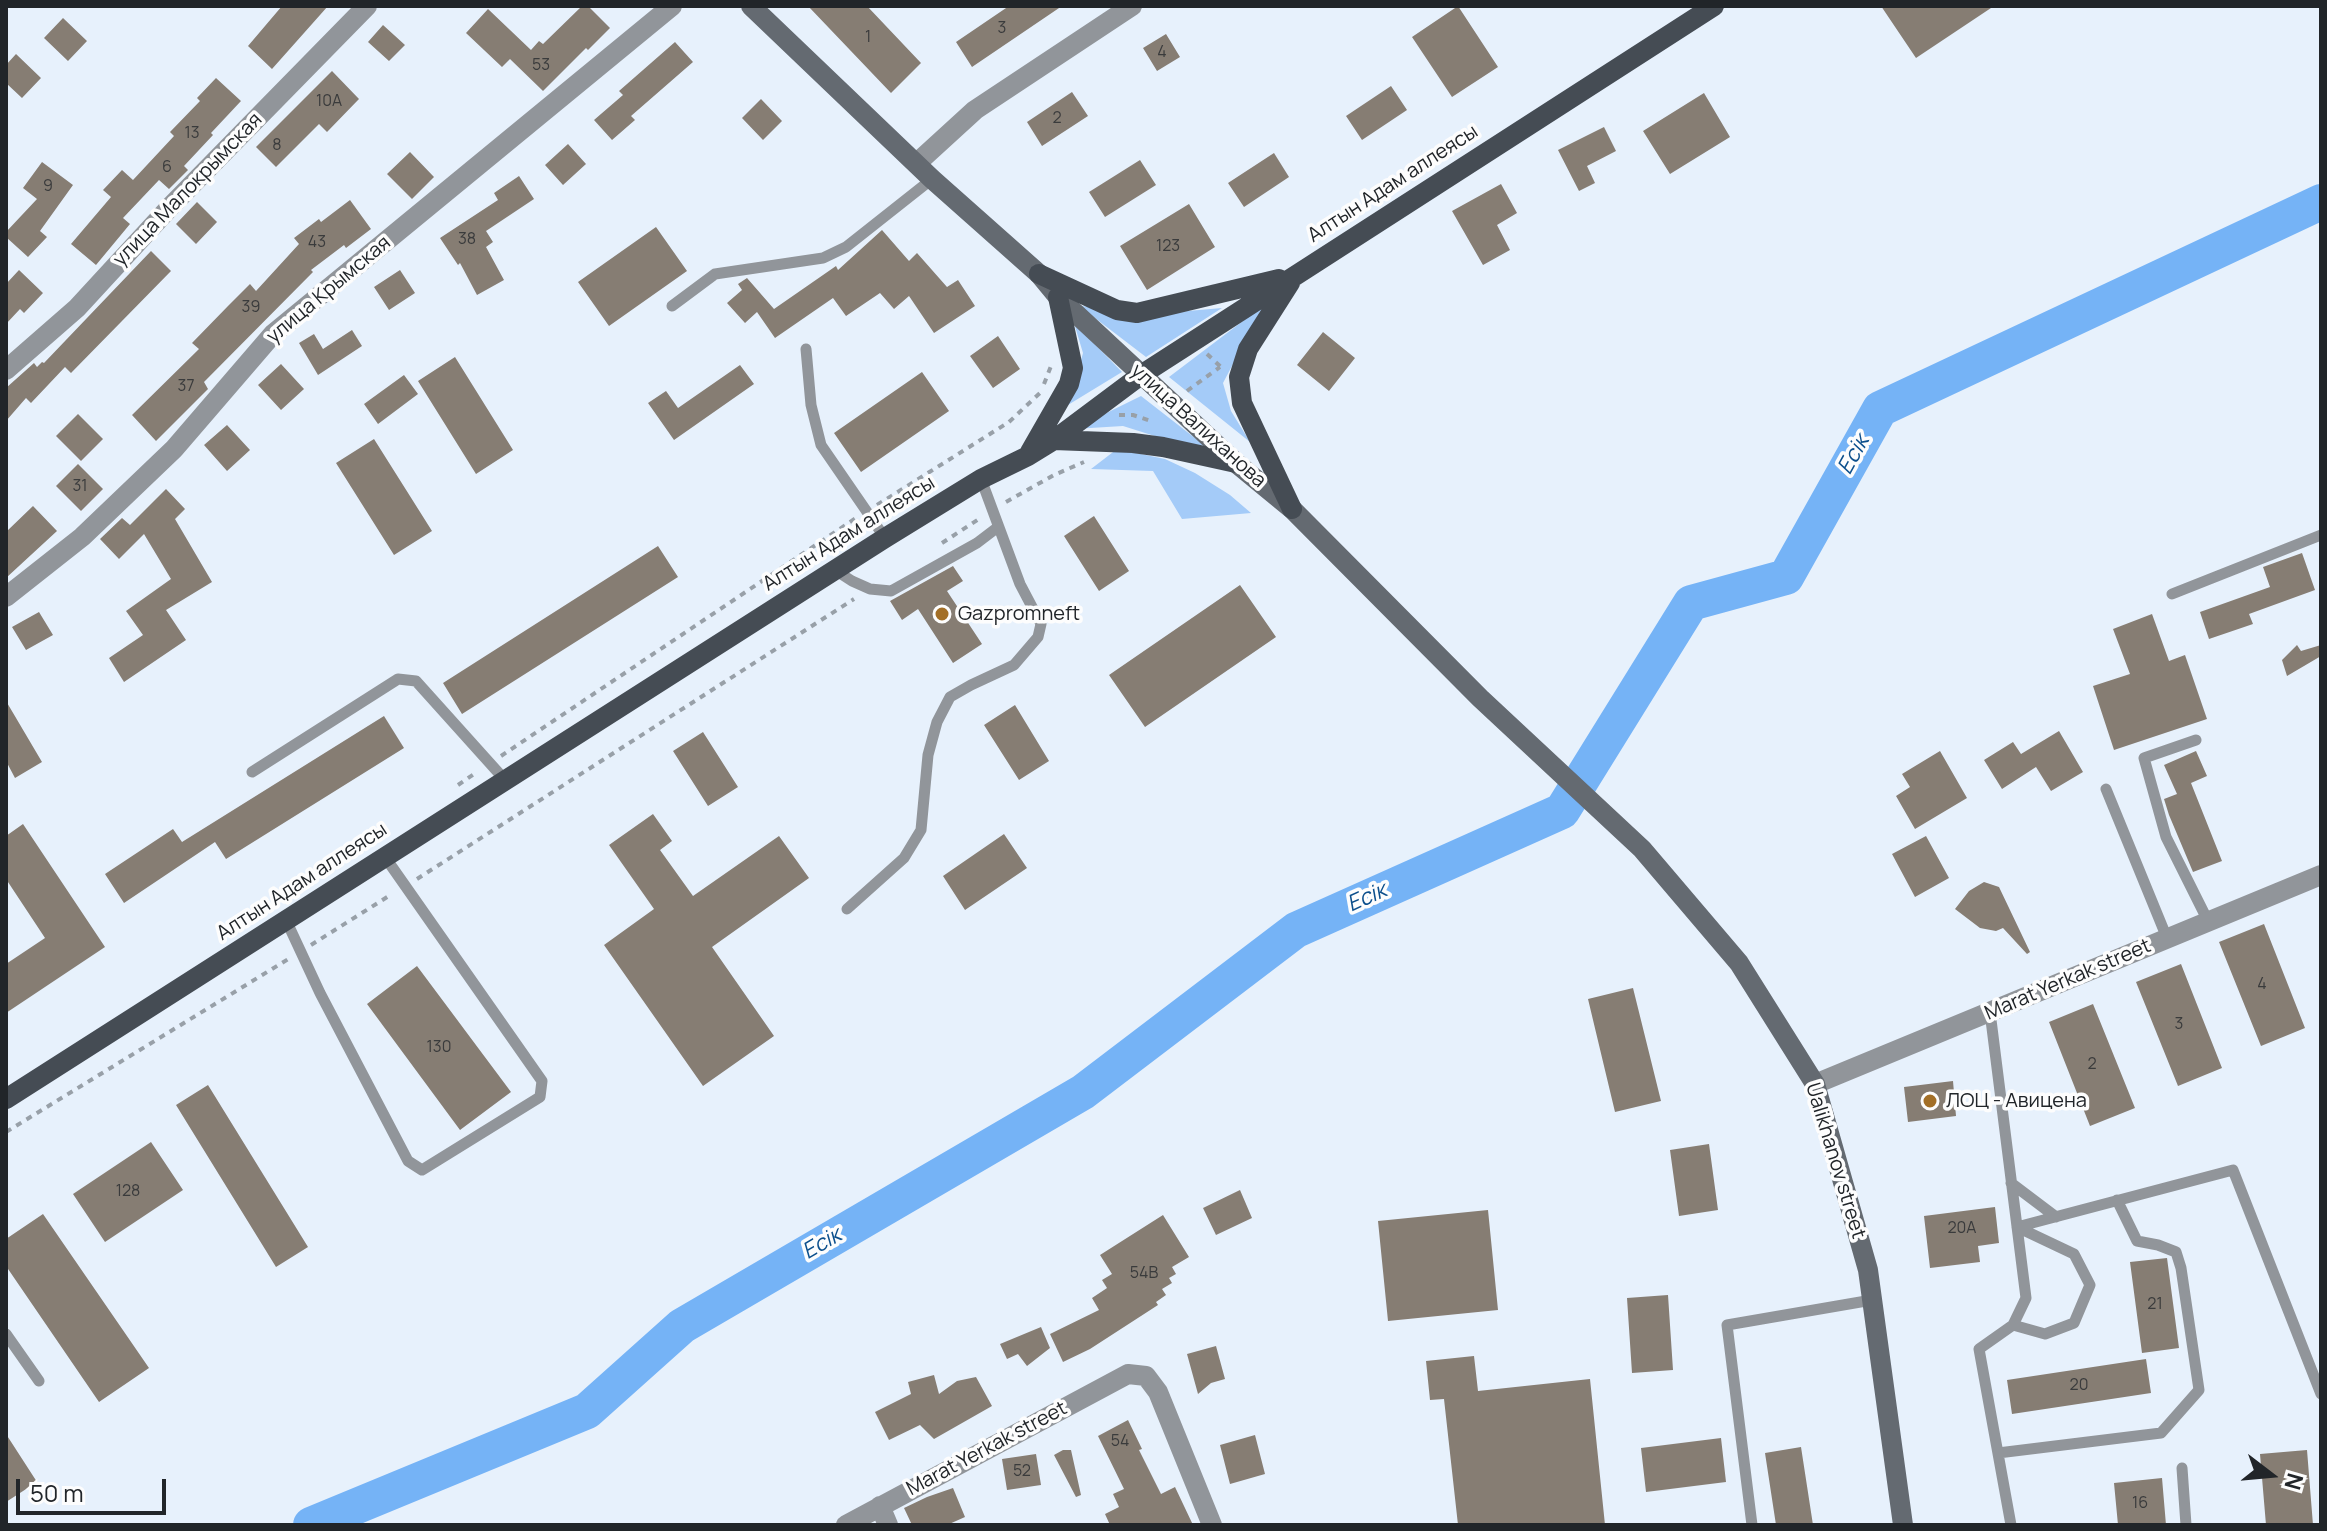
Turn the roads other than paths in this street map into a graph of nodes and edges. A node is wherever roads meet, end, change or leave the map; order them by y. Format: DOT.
graph roads {
  1 [pos="367,6"];
  2 [pos="672,6"];
  3 [pos="751,6"];
  4 [pos="1132,6"];
  5 [pos="1714,6"];
  6 [pos="917,163"];
  7 [pos="932,179"];
  8 [pos="1039,274"];
  9 [pos="1295,276"];
  10 [pos="1058,297"];
  11 [pos="672,306"];
  12 [pos="806,349"];
  13 [pos="6,370"];
  14 [pos="1141,375"];
  15 [pos="1054,440"];
  16 [pos="1028,456"];
  17 [pos="1236,463"];
  18 [pos="981,479"];
  19 [pos="1292,509"];
  20 [pos="998,527"];
  21 [pos="2321,535"];
  22 [pos="885,538"];
  23 [pos="835,570"];
  24 [pos="2172,594"];
  25 [pos="6,597"];
  26 [pos="2196,740"];
  27 [pos="252,772"];
  28 [pos="505,780"];
  29 [pos="2106,789"];
  30 [pos="1642,849"];
  31 [pos="385,857"];
  32 [pos="2321,875"];
  33 [pos="847,909"];
  34 [pos="286,920"];
  35 [pos="2208,921"];
  36 [pos="2167,938"];
  37 [pos="1990,1012"];
  38 [pos="1815,1084"];
  39 [pos="6,1099"];
  40 [pos="2011,1183"];
  41 [pos="2117,1200"];
  42 [pos="2056,1217"];
  43 [pos="2017,1227"];
  44 [pos="1872,1300"];
  45 [pos="2013,1325"];
  46 [pos="6,1334"];
  47 [pos="39,1381"];
  48 [pos="2321,1394"];
  49 [pos="1998,1453"];
  50 [pos="2182,1468"];
  51 [pos="884,1516"];
  52 [pos="846,1525"];
  53 [pos="1212,1525"];
  54 [pos="1752,1525"];
  55 [pos="1903,1525"];
  56 [pos="2011,1525"];
  57 [pos="2186,1525"];
  1 -- 13 [label="street, улица Малокрымская"];
  2 -- 25 [label="street, улица Крымская"];
  3 -- 6 [label="main road, улица Валиханова"];
  4 -- 6 [label="street"];
  5 -- 9 [label="main road, Алтын Адам аллеясы"];
  6 -- 7 [label="main road, улица Валиханова"];
  7 -- 8 [label="main road, улица Валиханова"];
  7 -- 11 [label="lane"];
  8 -- 9 [label="main road"];
  8 -- 10 [label="main road, улица Валиханова"];
  9 -- 14 [label="main road, Алтын Адам аллеясы"];
  9 -- 19 [label="main road"];
  10 -- 14 [label="main road, улица Валиханова"];
  10 -- 16 [label="main road"];
  12 -- 22 [label="lane"];
  14 -- 15 [label="main road, Алтын Адам аллеясы"];
  14 -- 17 [label="main road, улица Валиханова"];
  15 -- 16 [label="main road, Алтын Адам аллеясы"];
  15 -- 17 [label="main road"];
  16 -- 18 [label="main road, Алтын Адам аллеясы"];
  17 -- 19 [label="main road, улица Валиханова"];
  18 -- 20 [label="lane"];
  18 -- 22 [label="main road, Алтын Адам аллеясы"];
  19 -- 30 [label="main road, улица Валиханова"];
  20 -- 23 [label="lane"];
  20 -- 33 [label="lane"];
  21 -- 24 [label="lane"];
  22 -- 23 [label="main road, Алтын Адам аллеясы"];
  23 -- 28 [label="main road, Алтын Адам аллеясы"];
  26 -- 35 [label="lane"];
  27 -- 28 [label="lane"];
  28 -- 31 [label="main road, Алтын Адам аллеясы"];
  29 -- 36 [label="lane"];
  30 -- 38 [label="main road, Ualikhanov street"];
  31 -- 34 [label="main road, Алтын Адам аллеясы"];
  31 -- 34 [label="lane"];
  32 -- 35 [label="street, Marat Yerkak street"];
  34 -- 39 [label="main road, Алтын Адам аллеясы"];
  35 -- 36 [label="street, Marat Yerkak street"];
  36 -- 37 [label="street, Marat Yerkak street"];
  37 -- 38 [label="street, Marat Yerkak street"];
  37 -- 40 [label="lane"];
  38 -- 44 [label="main road, Ualikhanov street"];
  40 -- 42 [label="lane"];
  40 -- 43 [label="lane"];
  41 -- 42 [label="lane"];
  41 -- 48 [label="lane"];
  41 -- 49 [label="lane"];
  42 -- 43 [label="lane"];
  43 -- 45 [label="lane"];
  43 -- 45 [label="lane"];
  44 -- 54 [label="lane"];
  44 -- 55 [label="main road, Ualikhanov street"];
  45 -- 49 [label="lane"];
  46 -- 47 [label="lane"];
  49 -- 56 [label="lane"];
  50 -- 57 [label="lane"];
  51 -- 52 [label="street, Marat Yerkak street"];
  51 -- 53 [label="street, Marat Yerkak street"];
}
